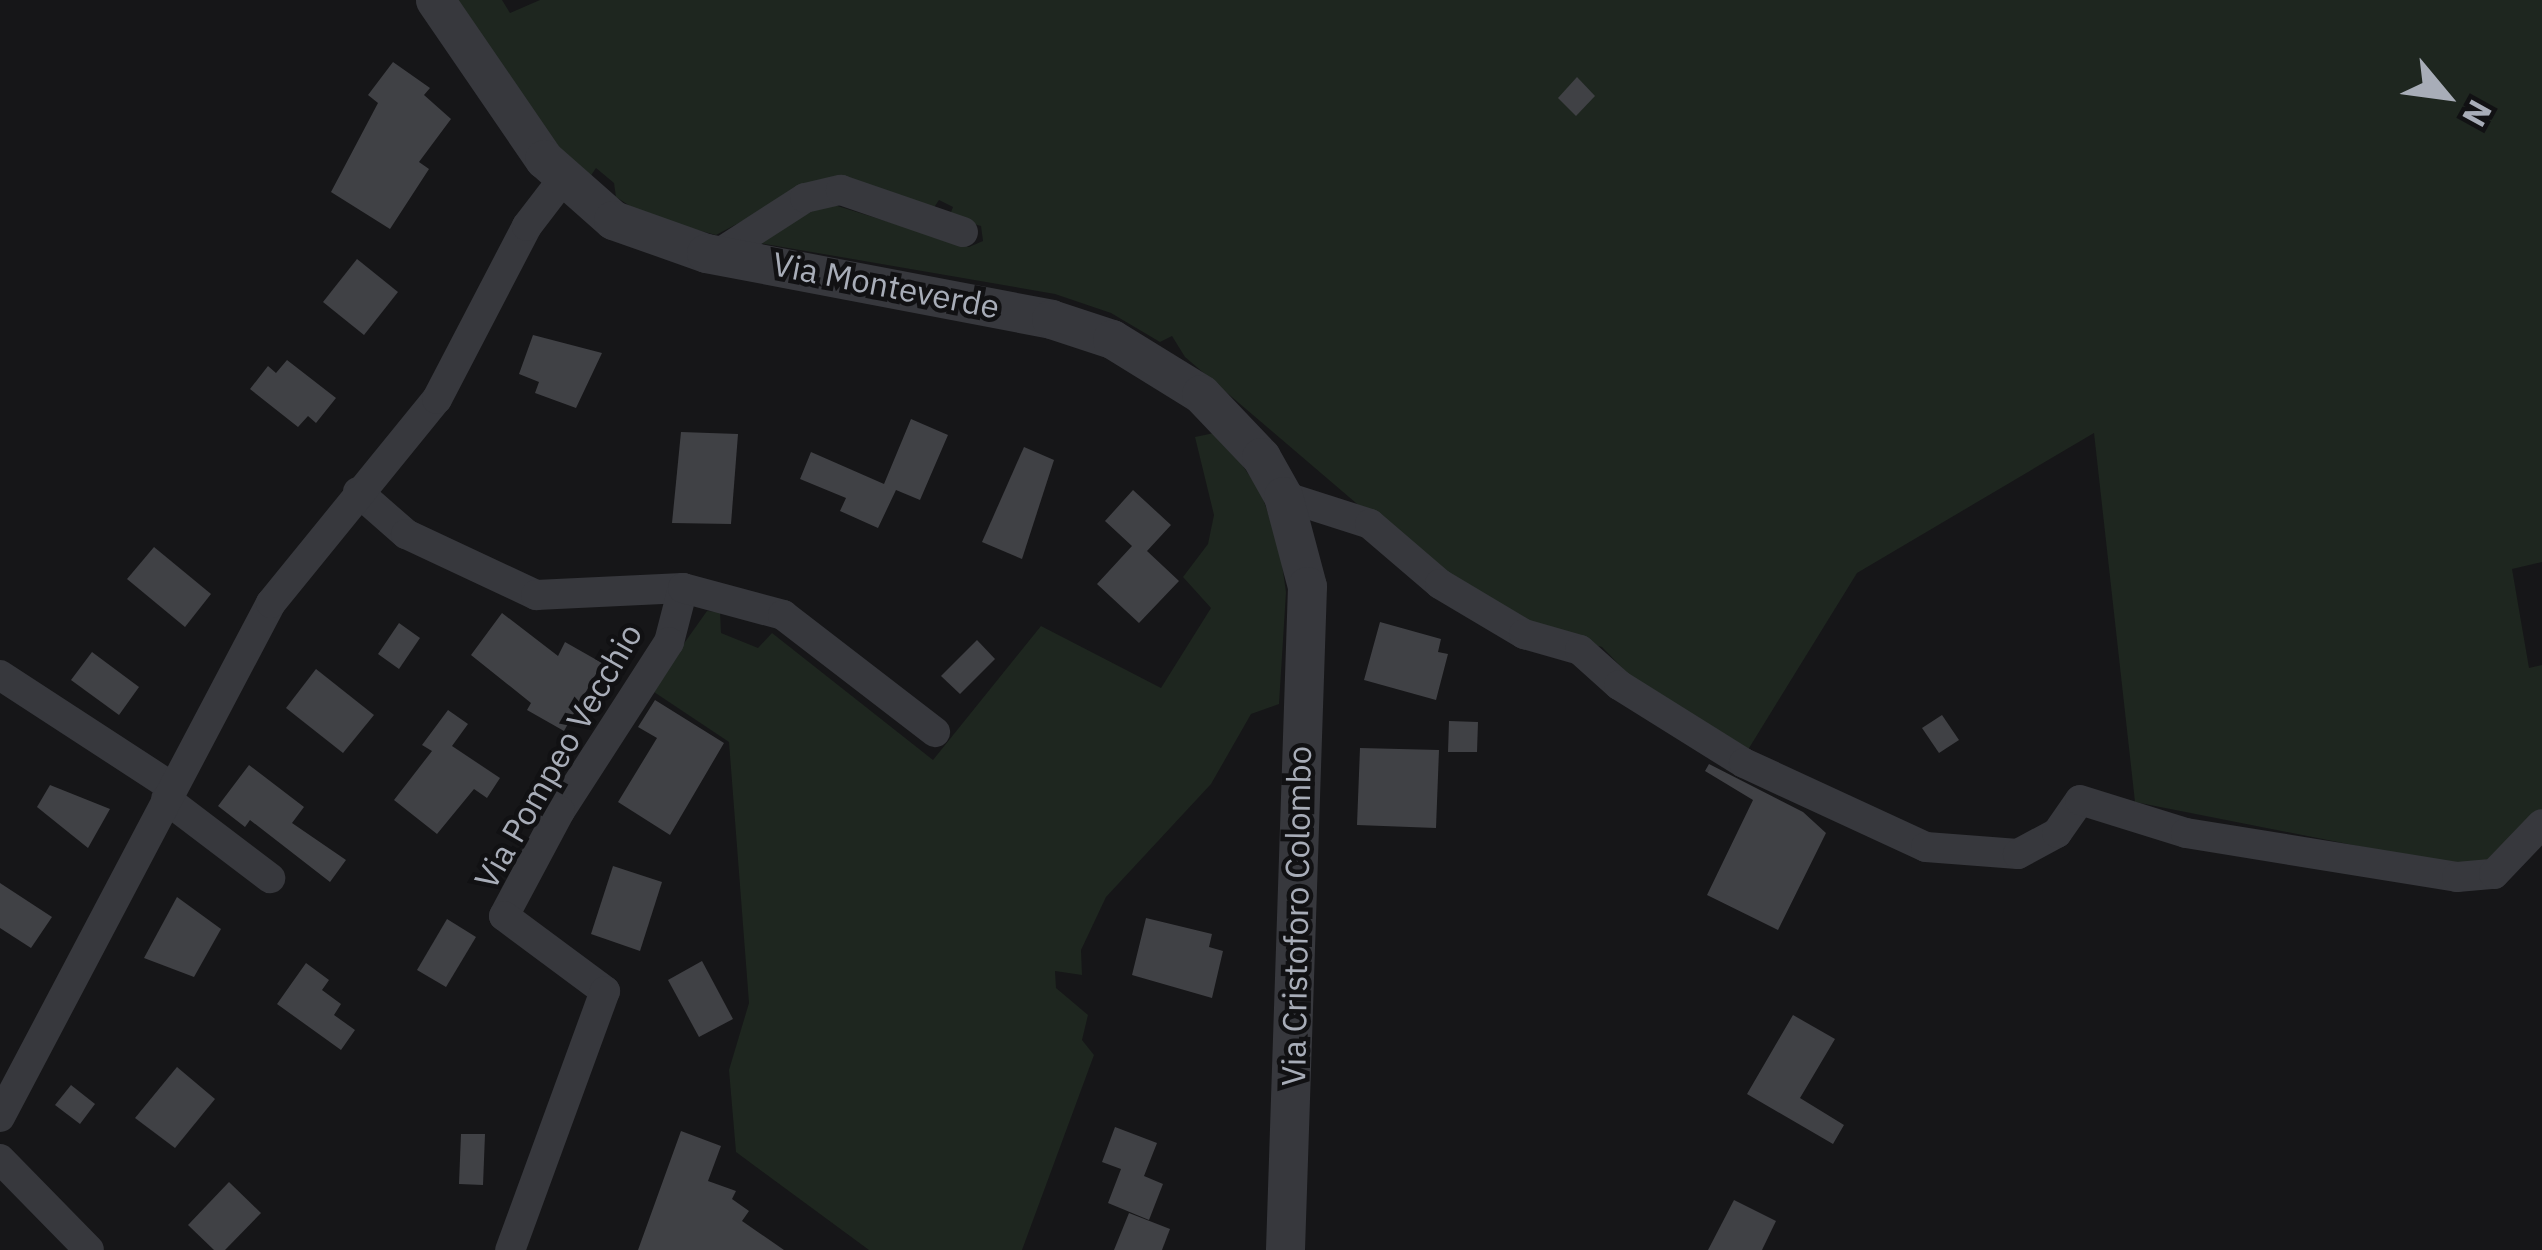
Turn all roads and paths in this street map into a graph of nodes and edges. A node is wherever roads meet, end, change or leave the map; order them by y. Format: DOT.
graph roads {
  1 [pos="435,0"];
  2 [pos="554,169"];
  3 [pos="964,232"];
  4 [pos="721,252"];
  5 [pos="358,492"];
  6 [pos="1283,496"];
  7 [pos="683,588"];
  8 [pos="0,675"];
  9 [pos="935,732"];
  10 [pos="169,793"];
  11 [pos="2542,824"];
  12 [pos="269,878"];
  13 [pos="1,1113"];
  14 [pos="0,1159"];
  15 [pos="89,1250"];
  16 [pos="510,1250"];
  17 [pos="1285,1250"];
  1 -- 2 [label="street"];
  2 -- 4 [label="street, Via Monteverde"];
  2 -- 5 [label="street"];
  3 -- 4 [label="street"];
  4 -- 6 [label="street, Via Monteverde"];
  5 -- 7 [label="street, Via Pompeo Vecchio"];
  5 -- 10 [label="street"];
  6 -- 11 [label="street"];
  6 -- 17 [label="street, Via Cristoforo Colombo"];
  7 -- 9 [label="street"];
  7 -- 16 [label="street, Via Pompeo Vecchio"];
  8 -- 10 [label="street"];
  10 -- 12 [label="street"];
  10 -- 13 [label="street"];
  14 -- 15 [label="street"];
}
